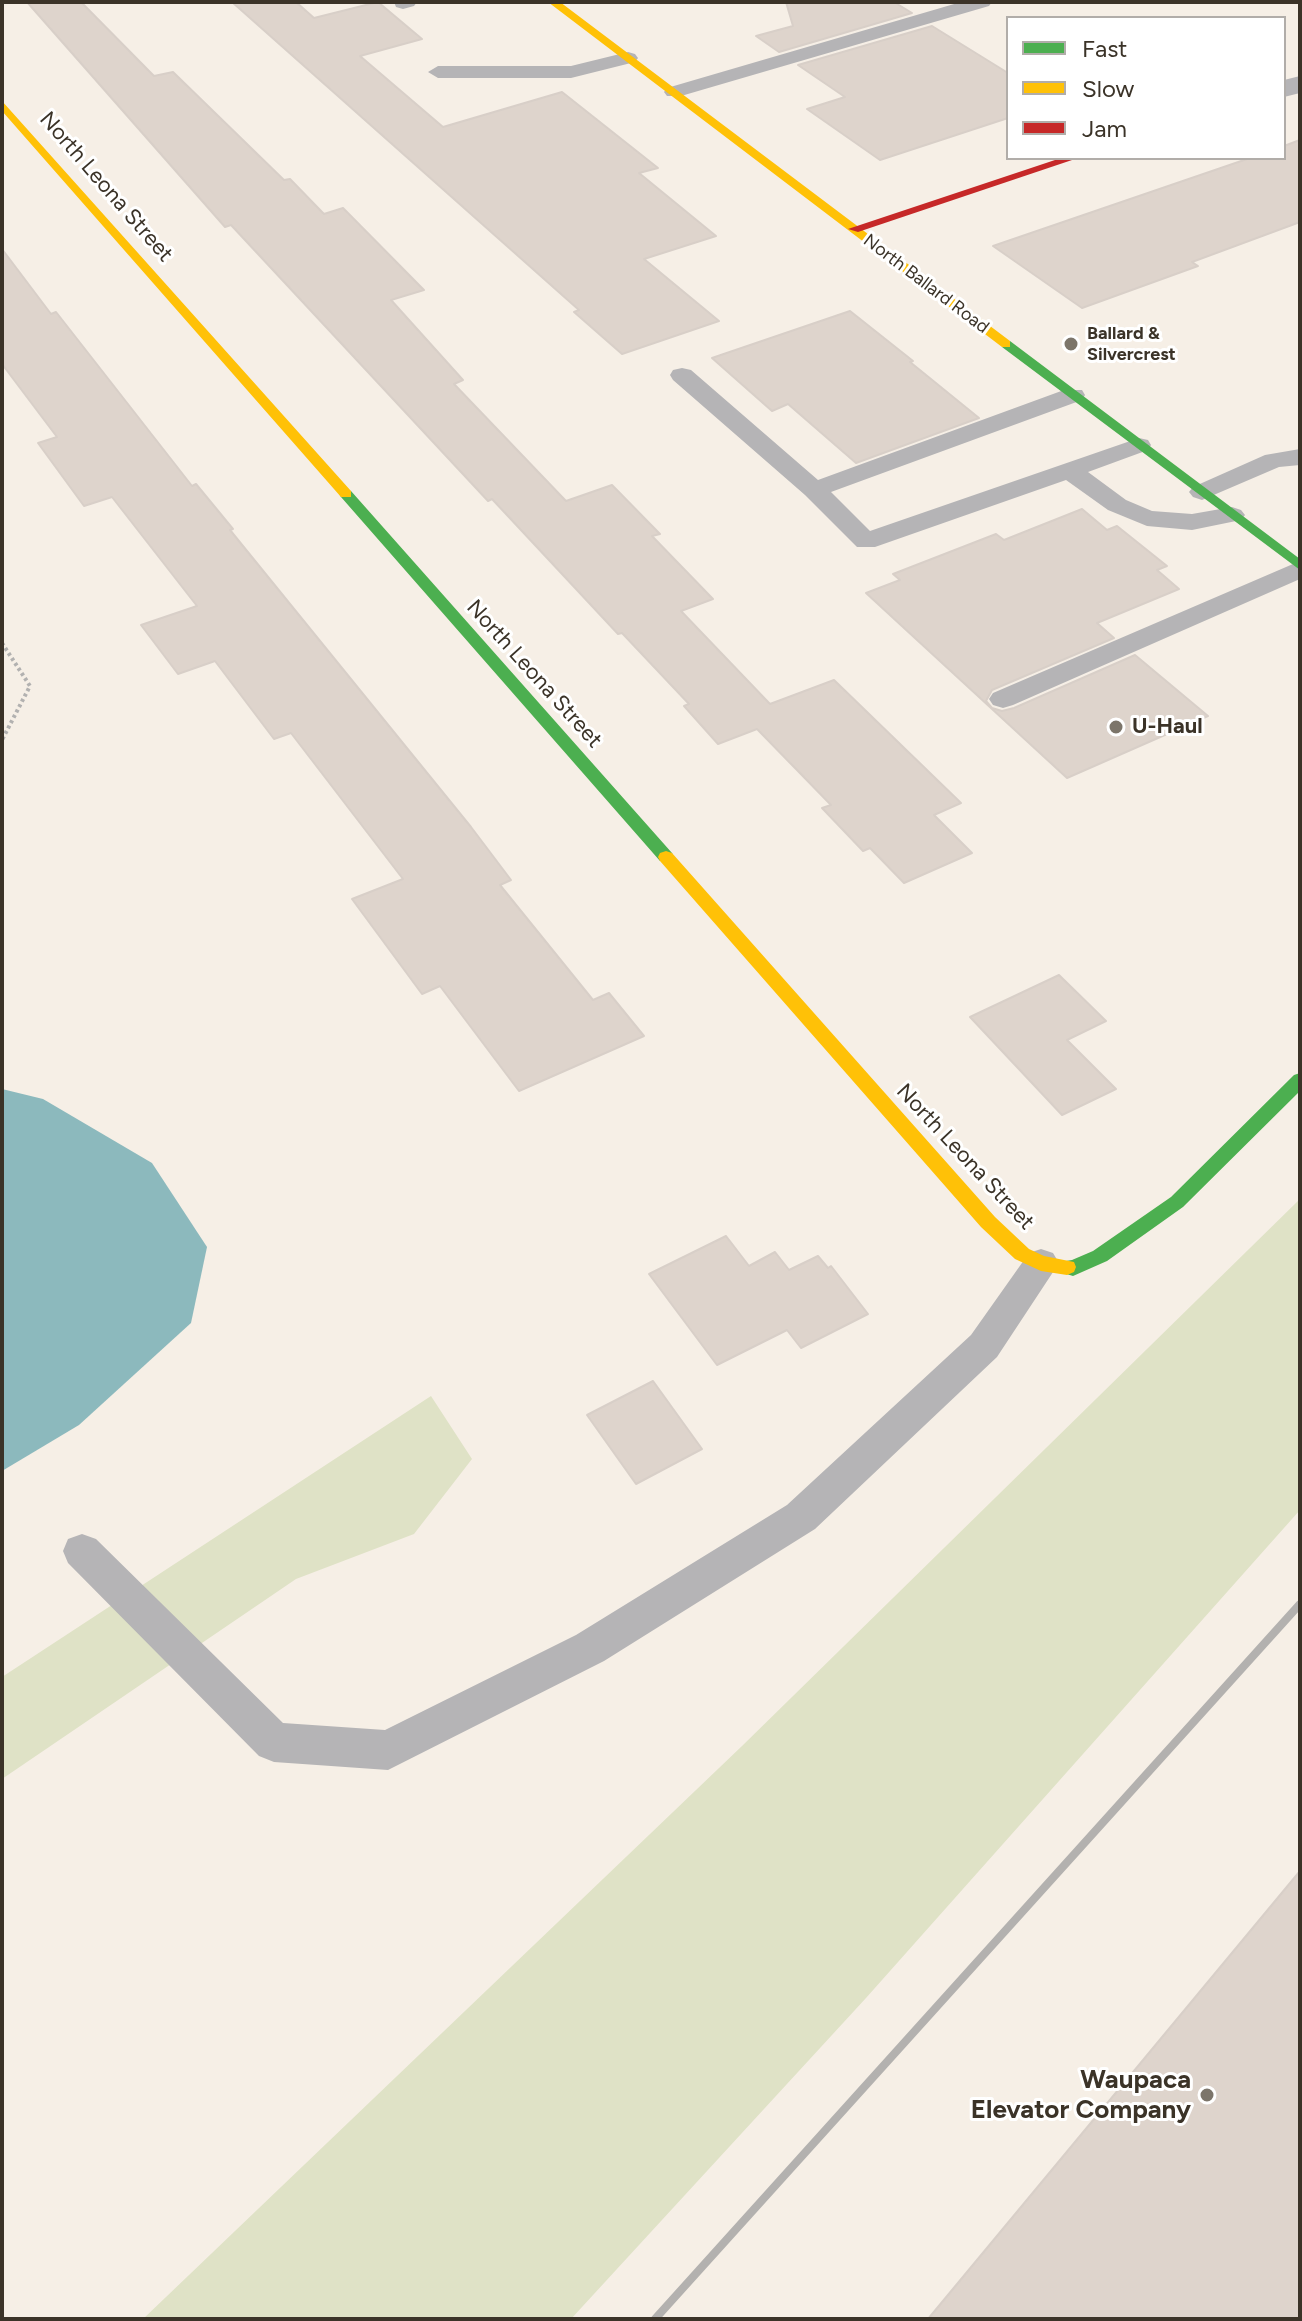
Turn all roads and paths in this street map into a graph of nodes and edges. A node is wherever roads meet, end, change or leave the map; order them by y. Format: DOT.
graph roads {
  1 [pos="553,2"];
  2 [pos="982,2"];
  3 [pos="628,58"];
  4 [pos="438,72"];
  5 [pos="674,92"];
  6 [pos="2,104"];
  7 [pos="1066,160"];
  8 [pos="854,229"];
  9 [pos="682,375"];
  10 [pos="1073,395"];
  11 [pos="1139,445"];
  12 [pos="1300,457"];
  13 [pos="1069,470"];
  14 [pos="814,490"];
  15 [pos="1202,492"];
  16 [pos="1232,515"];
  17 [pos="1300,568"];
  18 [pos="2,643"];
  19 [pos="1003,699"];
  20 [pos="2,740"];
  21 [pos="1300,1080"];
  22 [pos="1041,1263"];
  23 [pos="82,1551"];
  1 -- 3 [label="street, North Ballard Road"];
  2 -- 5 [label="lane"];
  3 -- 4 [label="lane"];
  3 -- 5 [label="street, North Ballard Road"];
  5 -- 8 [label="street, North Ballard Road"];
  6 -- 22 [label="street, North Leona Street"];
  7 -- 8 [label="street"];
  8 -- 10 [label="street, North Ballard Road"];
  9 -- 14 [label="lane"];
  10 -- 11 [label="street, North Ballard Road"];
  10 -- 14 [label="lane"];
  11 -- 13 [label="lane"];
  11 -- 15 [label="street, North Ballard Road"];
  12 -- 15 [label="lane"];
  13 -- 14 [label="lane"];
  13 -- 16 [label="lane"];
  15 -- 16 [label="street, North Ballard Road"];
  16 -- 17 [label="street, North Ballard Road"];
  17 -- 19 [label="lane"];
  18 -- 20 [label="path"];
  21 -- 22 [label="street"];
  22 -- 23 [label="lane"];
}
